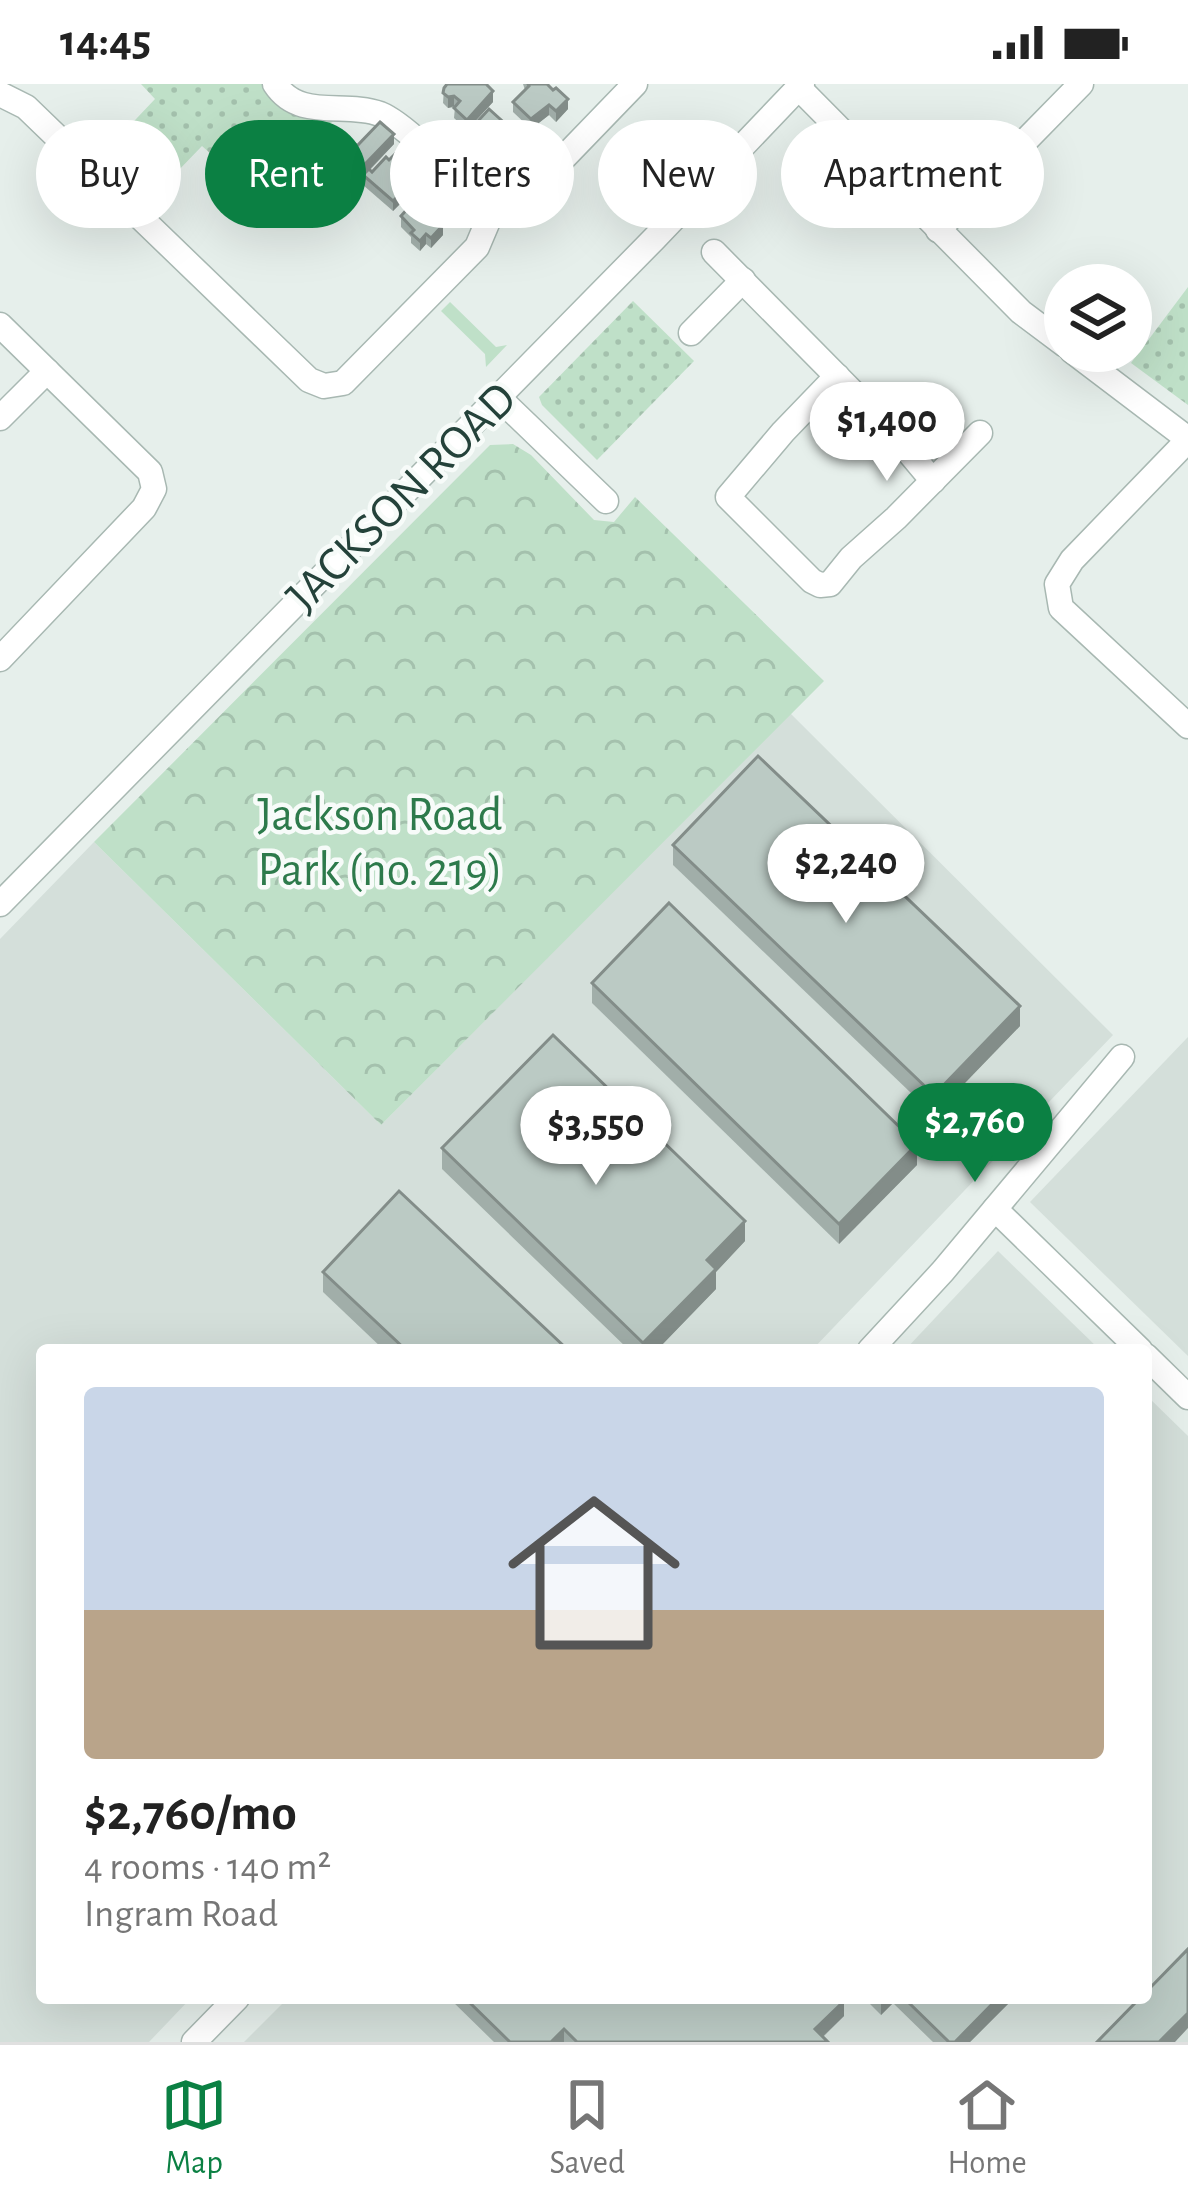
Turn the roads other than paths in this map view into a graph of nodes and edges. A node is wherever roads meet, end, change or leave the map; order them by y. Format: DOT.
graph roads {
  1 [pos="275,84"];
  2 [pos="634,84"];
  3 [pos="1081,84"];
  4 [pos="802,85"];
  5 [pos="0,94"];
  6 [pos="390,120"];
  7 [pos="574,147"];
  8 [pos="485,228"];
  9 [pos="938,230"];
  10 [pos="714,252"];
  11 [pos="743,280"];
  12 [pos="0,326"];
  13 [pos="1044,329"];
  14 [pos="691,333"];
  15 [pos="47,371"];
  16 [pos="1100,372"];
  17 [pos="837,376"];
  18 [pos="498,397"];
  19 [pos="0,418"];
  20 [pos="980,433"];
  21 [pos="1188,439"];
  22 [pos="933,481"];
  23 [pos="606,501"];
  24 [pos="0,659"];
  25 [pos="1188,726"];
  26 [pos="0,904"];
  27 [pos="1122,1057"];
  28 [pos="994,1209"];
  29 [pos="876,1344"];
  30 [pos="1134,1344"];
  31 [pos="1152,1362"];
  32 [pos="1188,1397"];
  33 [pos="231,2004"];
  34 [pos="194,2042"];
  1 -- 6 [label="street"];
  2 -- 7 [label="street"];
  3 -- 9 [label="street"];
  4 -- 9 [label="street"];
  4 -- 18 [label="street, JACKSON ROAD"];
  5 -- 8 [label="street"];
  9 -- 13 [label="street"];
  10 -- 11 [label="street"];
  11 -- 14 [label="street"];
  11 -- 17 [label="street"];
  12 -- 15 [label="street"];
  15 -- 19 [label="street"];
  15 -- 24 [label="street"];
  16 -- 21 [label="street"];
  17 -- 22 [label="street"];
  17 -- 22 [label="street"];
  18 -- 23 [label="street"];
  18 -- 26 [label="street, JACKSON ROAD"];
  20 -- 22 [label="street"];
  21 -- 25 [label="street"];
  27 -- 28 [label="street"];
  28 -- 29 [label="street"];
  28 -- 30 [label="street"];
  31 -- 32 [label="street"];
  33 -- 34 [label="street"];
}
